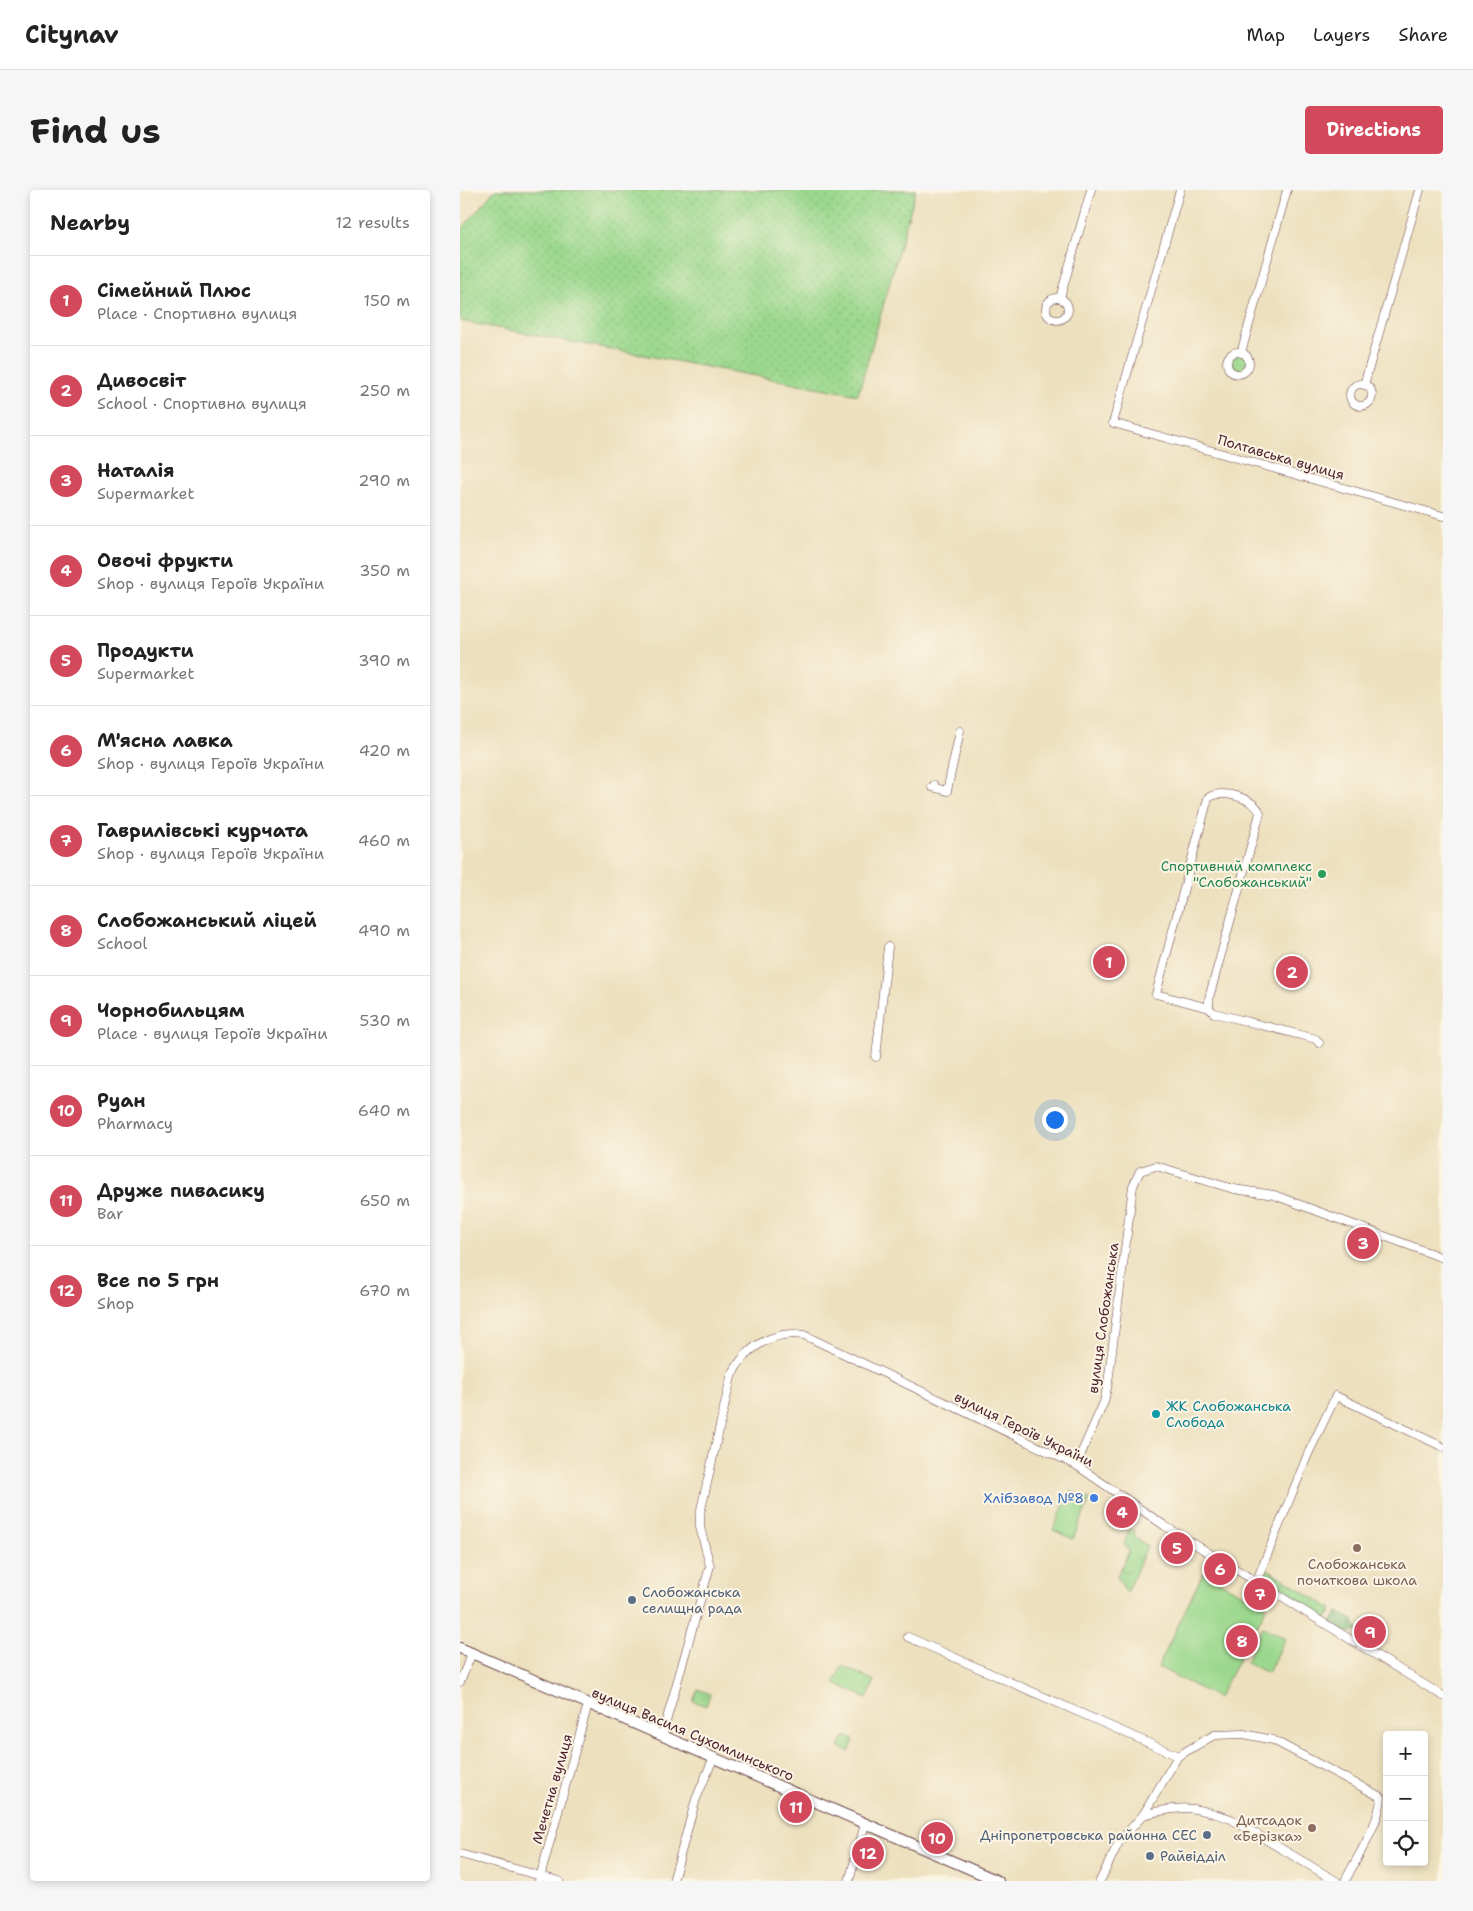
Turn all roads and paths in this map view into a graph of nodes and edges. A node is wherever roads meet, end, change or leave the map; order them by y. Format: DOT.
graph roads {
  1 [pos="1091,190"];
  2 [pos="1180,190"];
  3 [pos="1287,190"];
  4 [pos="1420,190"];
  5 [pos="1060,298"];
  6 [pos="1241,353"];
  7 [pos="1364,385"];
  8 [pos="1443,516"];
  9 [pos="960,731"];
  10 [pos="934,785"];
  11 [pos="888,946"];
  12 [pos="1209,1008"];
  13 [pos="1319,1043"];
  14 [pos="876,1056"];
  15 [pos="1443,1258"];
  16 [pos="1443,1447"];
  17 [pos="1076,1465"];
  18 [pos="1256,1580"];
  19 [pos="908,1637"];
  20 [pos="460,1648"];
  21 [pos="472,1653"];
  22 [pos="460,1682"];
  23 [pos="1443,1696"];
  24 [pos="588,1704"];
  25 [pos="662,1736"];
  26 [pos="1178,1756"];
  27 [pos="713,1759"];
  28 [pos="1152,1798"];
  29 [pos="1161,1810"];
  30 [pos="1143,1814"];
  31 [pos="865,1824"];
  32 [pos="460,1854"];
  33 [pos="540,1879"];
  34 [pos="559,1881"];
  35 [pos="673,1881"];
  36 [pos="849,1881"];
  37 [pos="998,1881"];
  38 [pos="1100,1881"];
  39 [pos="1336,1881"];
  40 [pos="1345,1881"];
  1 -- 5 [label="street"];
  2 -- 8 [label="street, Полтавська вулиця"];
  3 -- 6 [label="street"];
  4 -- 7 [label="street"];
  9 -- 10 [label="street"];
  11 -- 14 [label="street"];
  12 -- 12 [label="street"];
  12 -- 13 [label="street"];
  15 -- 17 [label="street, вулиця Слобожанська"];
  16 -- 18 [label="street"];
  17 -- 18 [label="street, вулиця Героїв України"];
  17 -- 25 [label="street, вулиця Героїв України"];
  18 -- 23 [label="street, вулиця Героїв України"];
  19 -- 26 [label="street"];
  20 -- 21 [label="main road, вулиця Василя Сухомлинського"];
  21 -- 22 [label="street"];
  21 -- 24 [label="main road, вулиця Василя Сухомлинського"];
  24 -- 25 [label="main road, вулиця Василя Сухомлинського"];
  24 -- 33 [label="street, Мечетна вулиця"];
  25 -- 27 [label="main road, вулиця Василя Сухомлинського"];
  26 -- 28 [label="street"];
  26 -- 40 [label="street"];
  27 -- 31 [label="main road, вулиця Василя Сухомлинського"];
  27 -- 35 [label="street"];
  28 -- 29 [label="street"];
  28 -- 30 [label="street"];
  29 -- 30 [label="street"];
  29 -- 39 [label="street"];
  30 -- 38 [label="street"];
  31 -- 36 [label="street"];
  31 -- 37 [label="main road, вулиця Василя Сухомлинського"];
  32 -- 33 [label="street"];
  33 -- 34 [label="street"];
}
